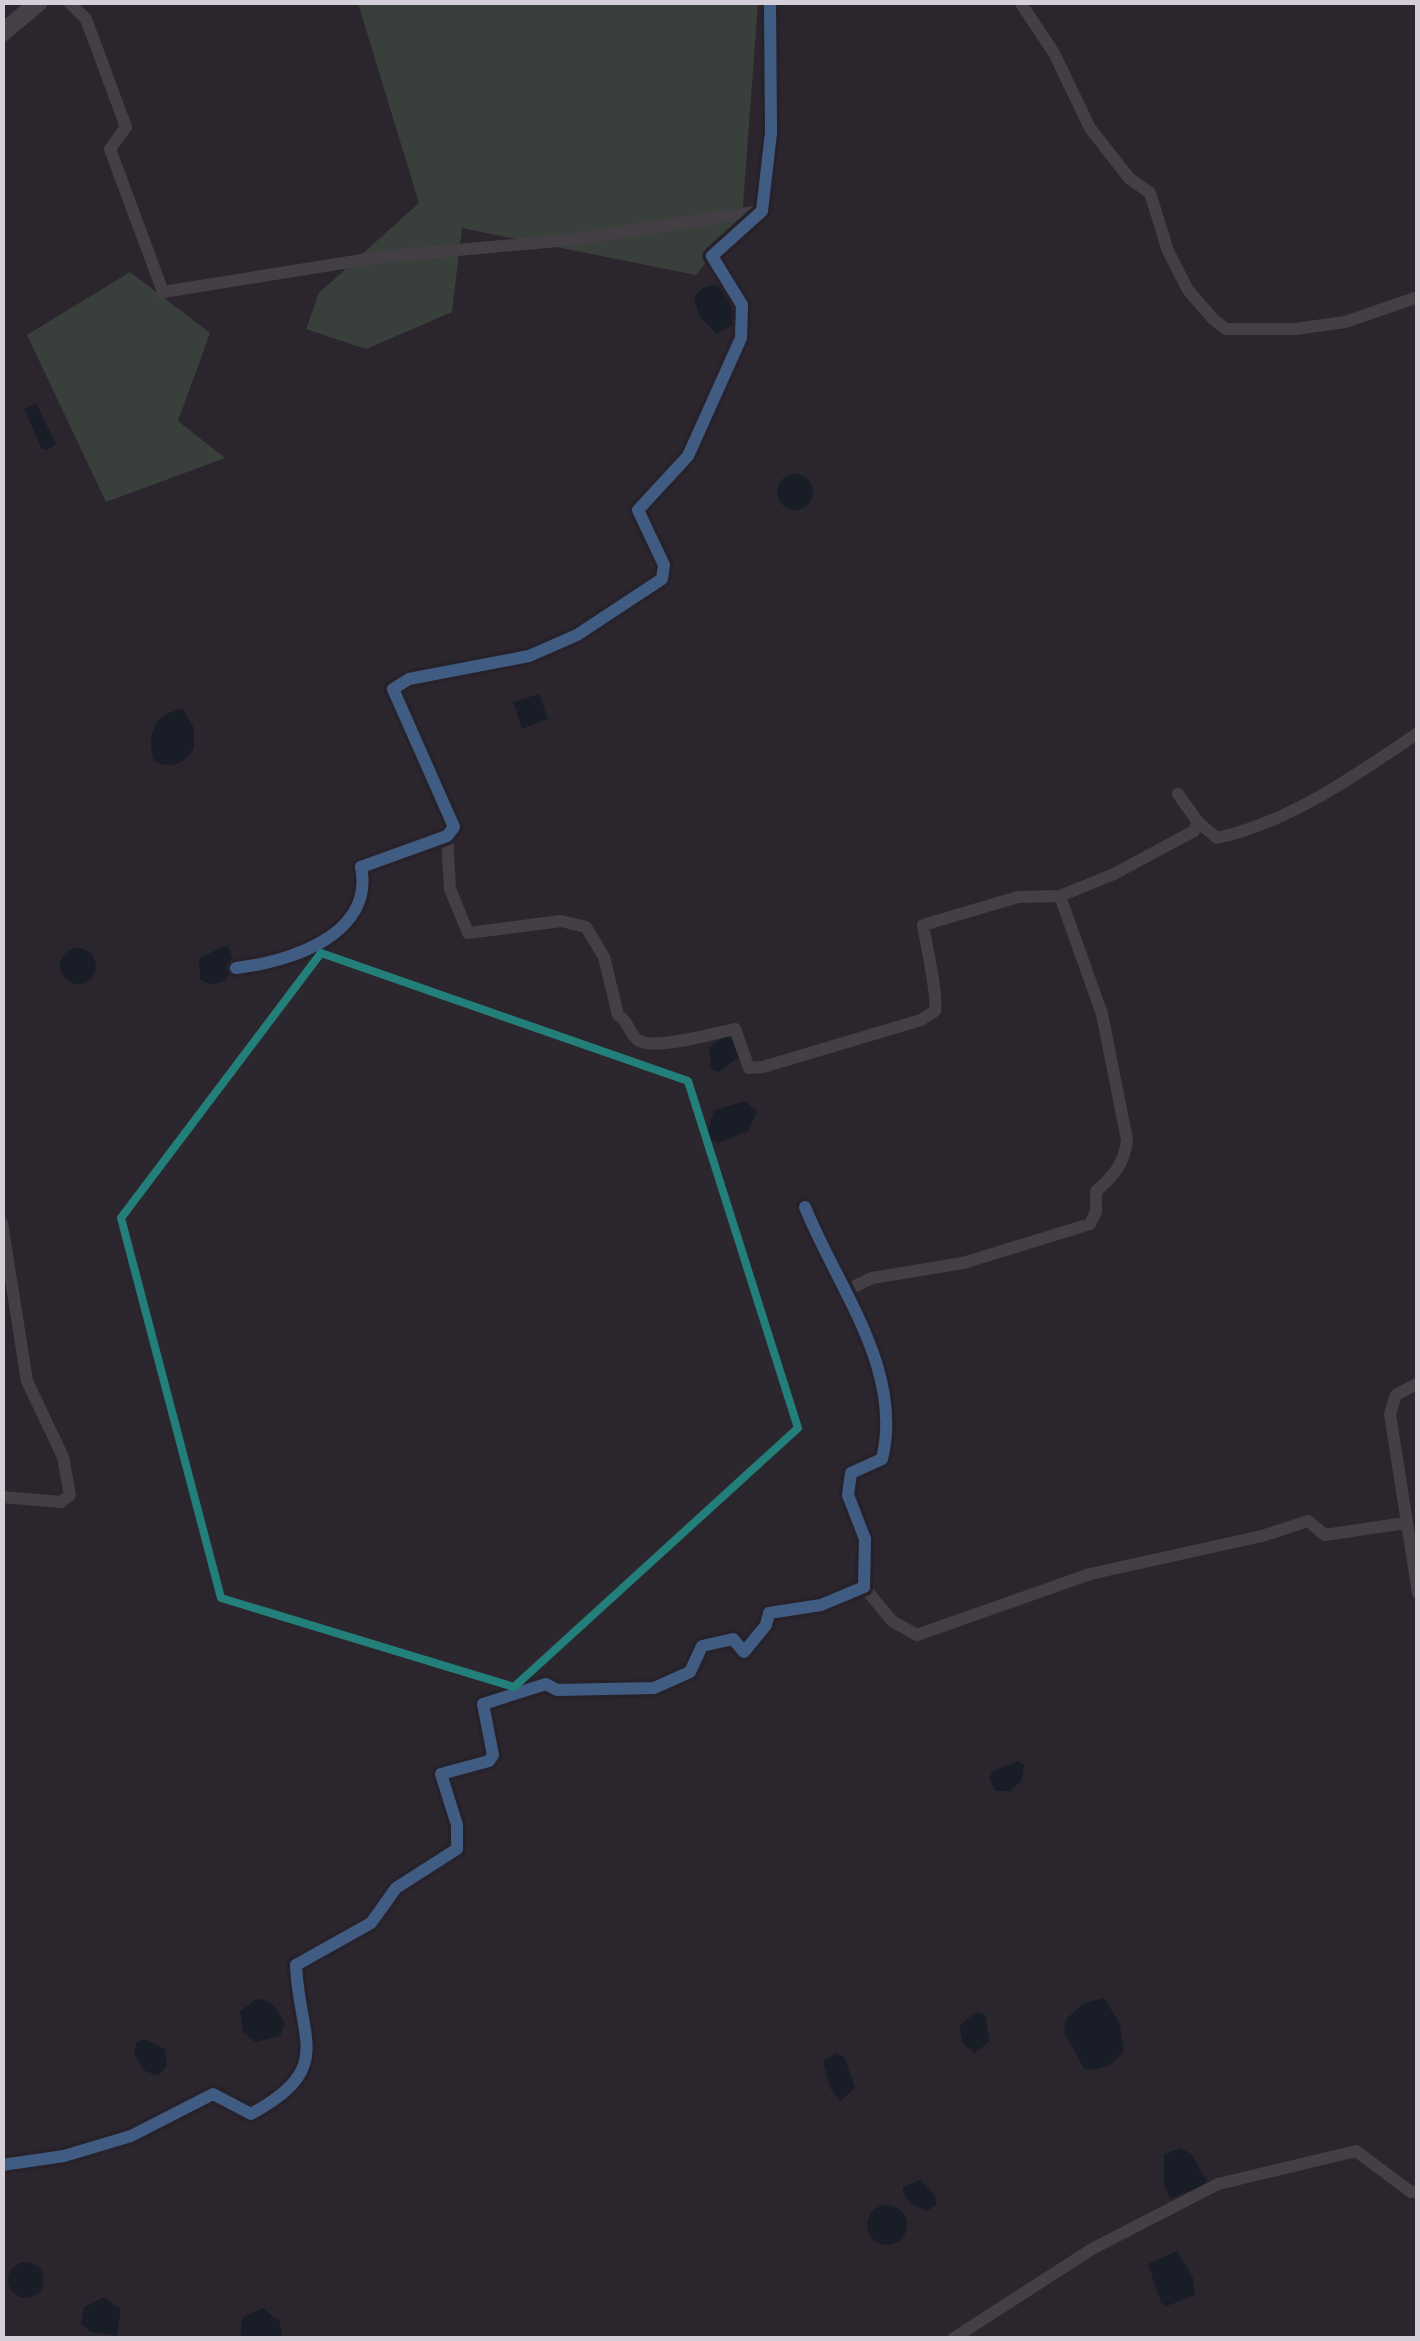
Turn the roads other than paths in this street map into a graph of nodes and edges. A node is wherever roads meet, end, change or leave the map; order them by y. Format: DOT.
graph roads {
  1 [pos="39,2"];
  2 [pos="69,2"];
  3 [pos="770,2"];
  4 [pos="1020,2"];
  5 [pos="2,33"];
  6 [pos="762,211"];
  7 [pos="1418,297"];
  8 [pos="1418,733"];
  9 [pos="1178,794"];
  10 [pos="1198,822"];
  11 [pos="447,836"];
  12 [pos="1060,896"];
  13 [pos="236,968"];
  14 [pos="805,1208"];
  15 [pos="2,1223"];
  16 [pos="843,1292"];
  17 [pos="1418,1383"];
  18 [pos="2,1498"];
  19 [pos="1405,1523"];
  20 [pos="864,1586"];
  21 [pos="1418,1593"];
  22 [pos="2,2166"];
  23 [pos="1418,2191"];
  24 [pos="954,2338"];
  1 -- 5 [label="main road"];
  2 -- 6 [label="street"];
  3 -- 6 [label="street"];
  4 -- 7 [label="street"];
  6 -- 11 [label="street"];
  8 -- 10 [label="street"];
  9 -- 10 [label="street"];
  10 -- 12 [label="street"];
  11 -- 12 [label="street"];
  11 -- 13 [label="street"];
  12 -- 16 [label="street"];
  14 -- 16 [label="street"];
  15 -- 18 [label="street"];
  16 -- 20 [label="street"];
  17 -- 19 [label="street"];
  19 -- 20 [label="street"];
  19 -- 21 [label="street"];
  20 -- 22 [label="street"];
  23 -- 24 [label="street"];
}
